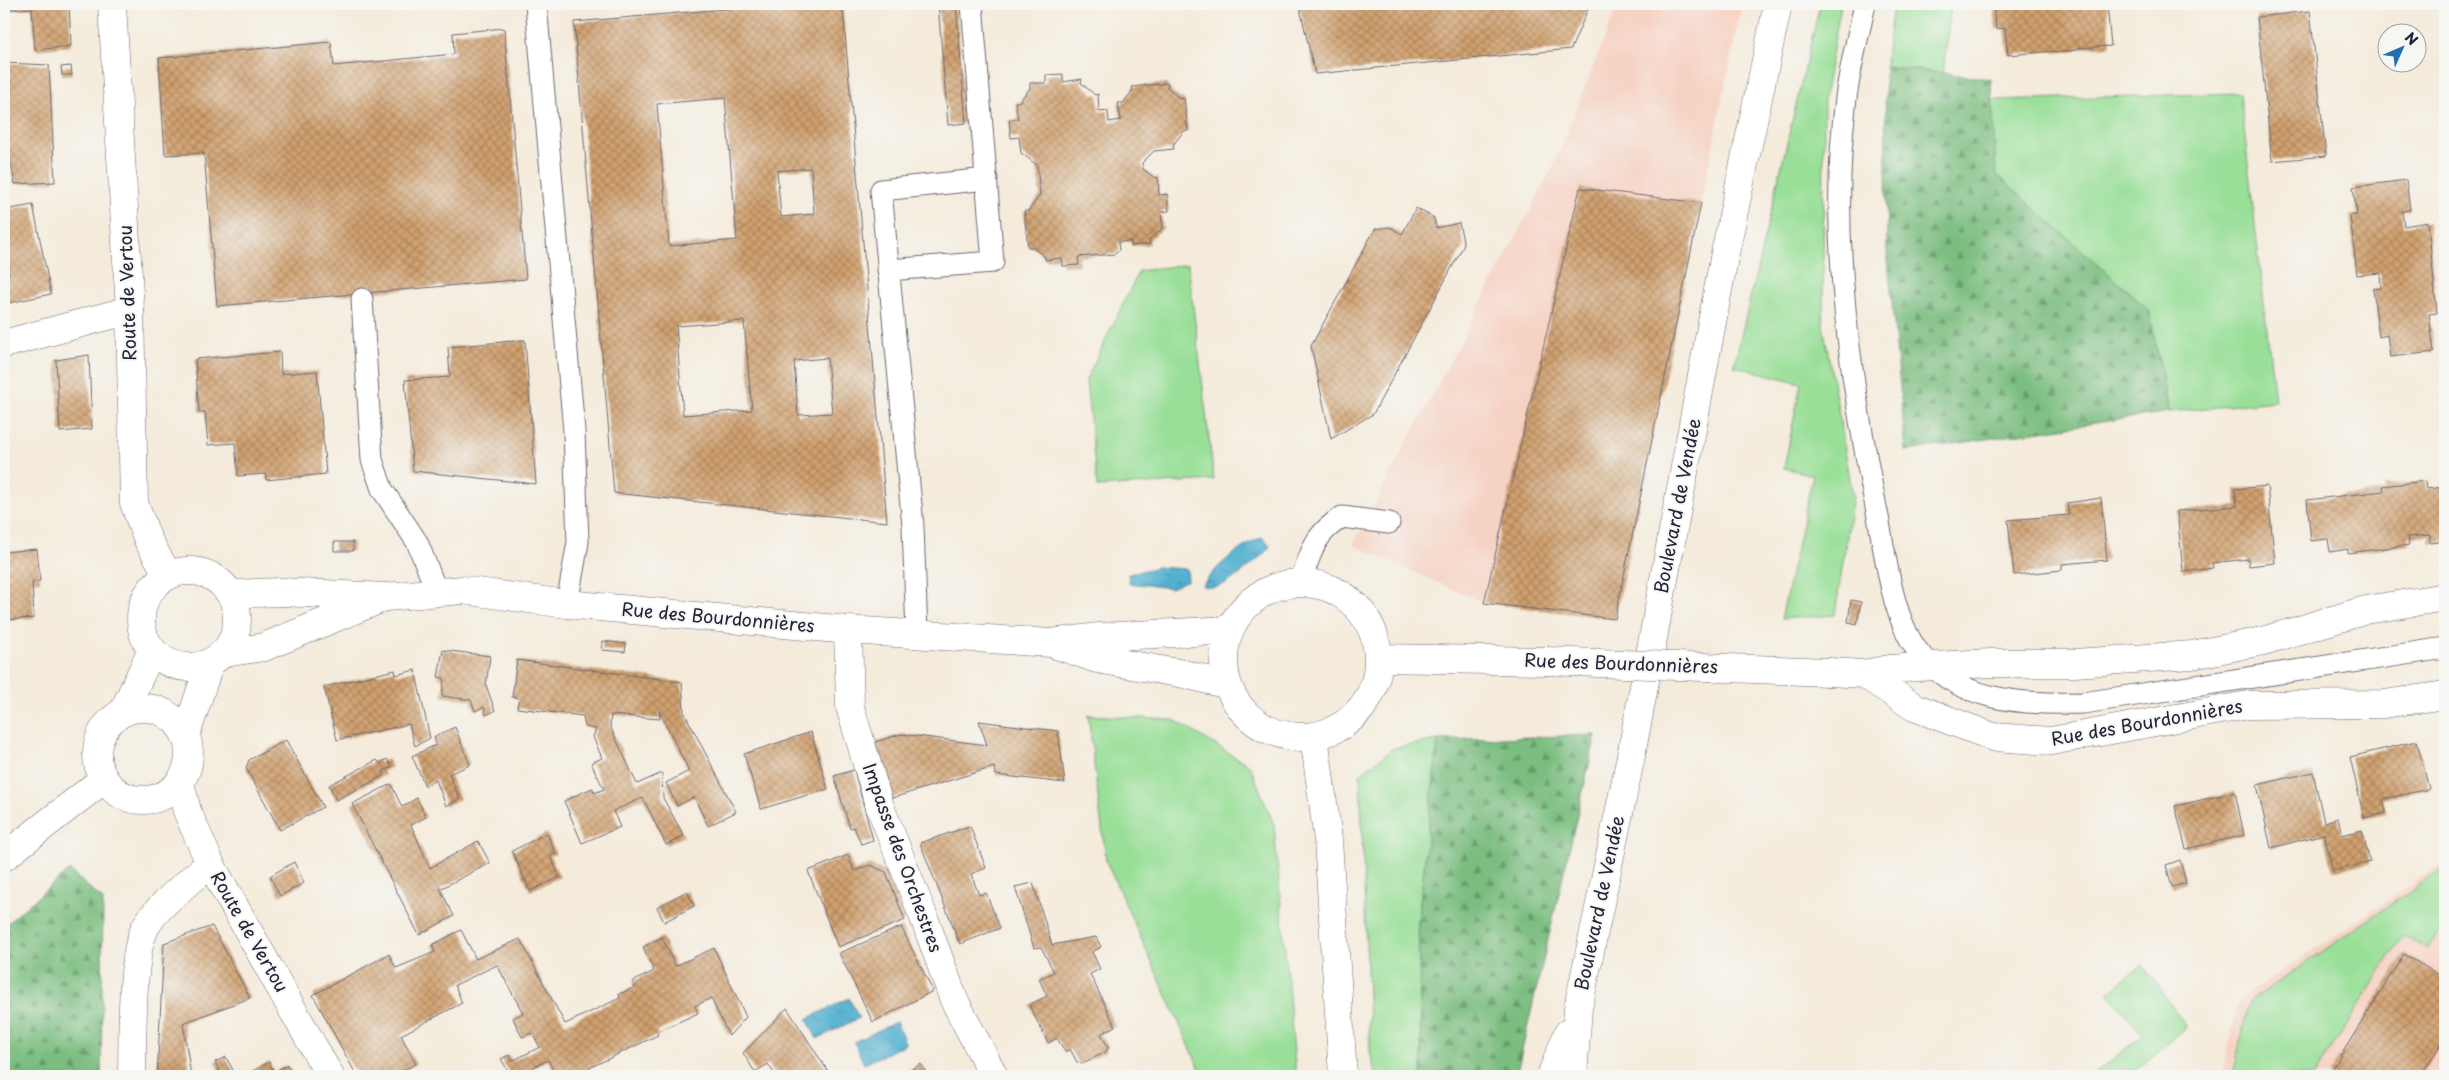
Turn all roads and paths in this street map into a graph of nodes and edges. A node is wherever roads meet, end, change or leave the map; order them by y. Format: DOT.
graph roads {
  1 [pos="112,4"];
  2 [pos="127,4"];
  3 [pos="536,4"];
  4 [pos="972,4"];
  5 [pos="1778,4"];
  6 [pos="1865,4"];
  7 [pos="987,178"];
  8 [pos="888,270"];
  9 [pos="362,299"];
  10 [pos="130,310"];
  11 [pos="4,344"];
  12 [pos="1389,523"];
  13 [pos="168,575"];
  14 [pos="1300,583"];
  15 [pos="437,592"];
  16 [pos="231,594"];
  17 [pos="386,596"];
  18 [pos="2445,597"];
  19 [pos="567,604"];
  20 [pos="848,630"];
  21 [pos="1230,630"];
  22 [pos="917,634"];
  23 [pos="1050,643"];
  24 [pos="2445,648"];
  25 [pos="152,650"];
  26 [pos="217,658"];
  27 [pos="1378,658"];
  28 [pos="1934,666"];
  29 [pos="1864,674"];
  30 [pos="1228,685"];
  31 [pos="2445,695"];
  32 [pos="123,712"];
  33 [pos="186,735"];
  34 [pos="1314,736"];
  35 [pos="104,779"];
  36 [pos="180,783"];
  37 [pos="4,857"];
  38 [pos="210,863"];
  39 [pos="1578,1008"];
  40 [pos="132,1076"];
  41 [pos="330,1076"];
  42 [pos="994,1076"];
  43 [pos="1343,1076"];
  44 [pos="1551,1076"];
  45 [pos="1573,1076"];
  1 -- 2 [label="street"];
  1 -- 10 [label="street, Route de Vertou"];
  3 -- 19 [label="lane"];
  4 -- 7 [label="lane"];
  5 -- 39 [label="street, Boulevard de Vendée"];
  6 -- 28 [label="lane"];
  7 -- 8 [label="lane"];
  7 -- 8 [label="lane"];
  8 -- 22 [label="lane"];
  9 -- 15 [label="lane"];
  10 -- 11 [label="street"];
  10 -- 13 [label="street, Route de Vertou"];
  12 -- 14 [label="lane"];
  13 -- 16 [label="street"];
  13 -- 25 [label="street"];
  14 -- 21 [label="street"];
  14 -- 27 [label="street"];
  15 -- 17 [label="street, Rue des Bourdonnières"];
  15 -- 19 [label="street, Rue des Bourdonnières"];
  16 -- 17 [label="street, Rue des Bourdonnières"];
  16 -- 26 [label="street"];
  17 -- 26 [label="street, Rue des Bourdonnières"];
  18 -- 28 [label="street, Rue des Bourdonnières"];
  19 -- 20 [label="street, Rue des Bourdonnières"];
  20 -- 22 [label="street, Rue des Bourdonnières"];
  20 -- 42 [label="street, Impasse des Orchestres"];
  21 -- 23 [label="street, Rue des Bourdonnières"];
  21 -- 30 [label="street"];
  22 -- 23 [label="street, Rue des Bourdonnières"];
  23 -- 30 [label="street, Rue des Bourdonnières"];
  24 -- 28 [label="lane"];
  25 -- 26 [label="street"];
  25 -- 32 [label="street"];
  26 -- 33 [label="street"];
  27 -- 29 [label="street, Rue des Bourdonnières, bridge"];
  27 -- 34 [label="street"];
  28 -- 29 [label="street, Rue des Bourdonnières"];
  29 -- 31 [label="street, Rue des Bourdonnières"];
  30 -- 34 [label="street"];
  32 -- 33 [label="street"];
  32 -- 35 [label="street"];
  33 -- 36 [label="street"];
  34 -- 43 [label="street"];
  35 -- 36 [label="street"];
  35 -- 37 [label="street"];
  36 -- 38 [label="street, Route de Vertou"];
  38 -- 40 [label="street"];
  38 -- 41 [label="street, Route de Vertou"];
  39 -- 44 [label="street, Boulevard de Vendée"];
  39 -- 45 [label="street, Boulevard de Vendée"];
}
